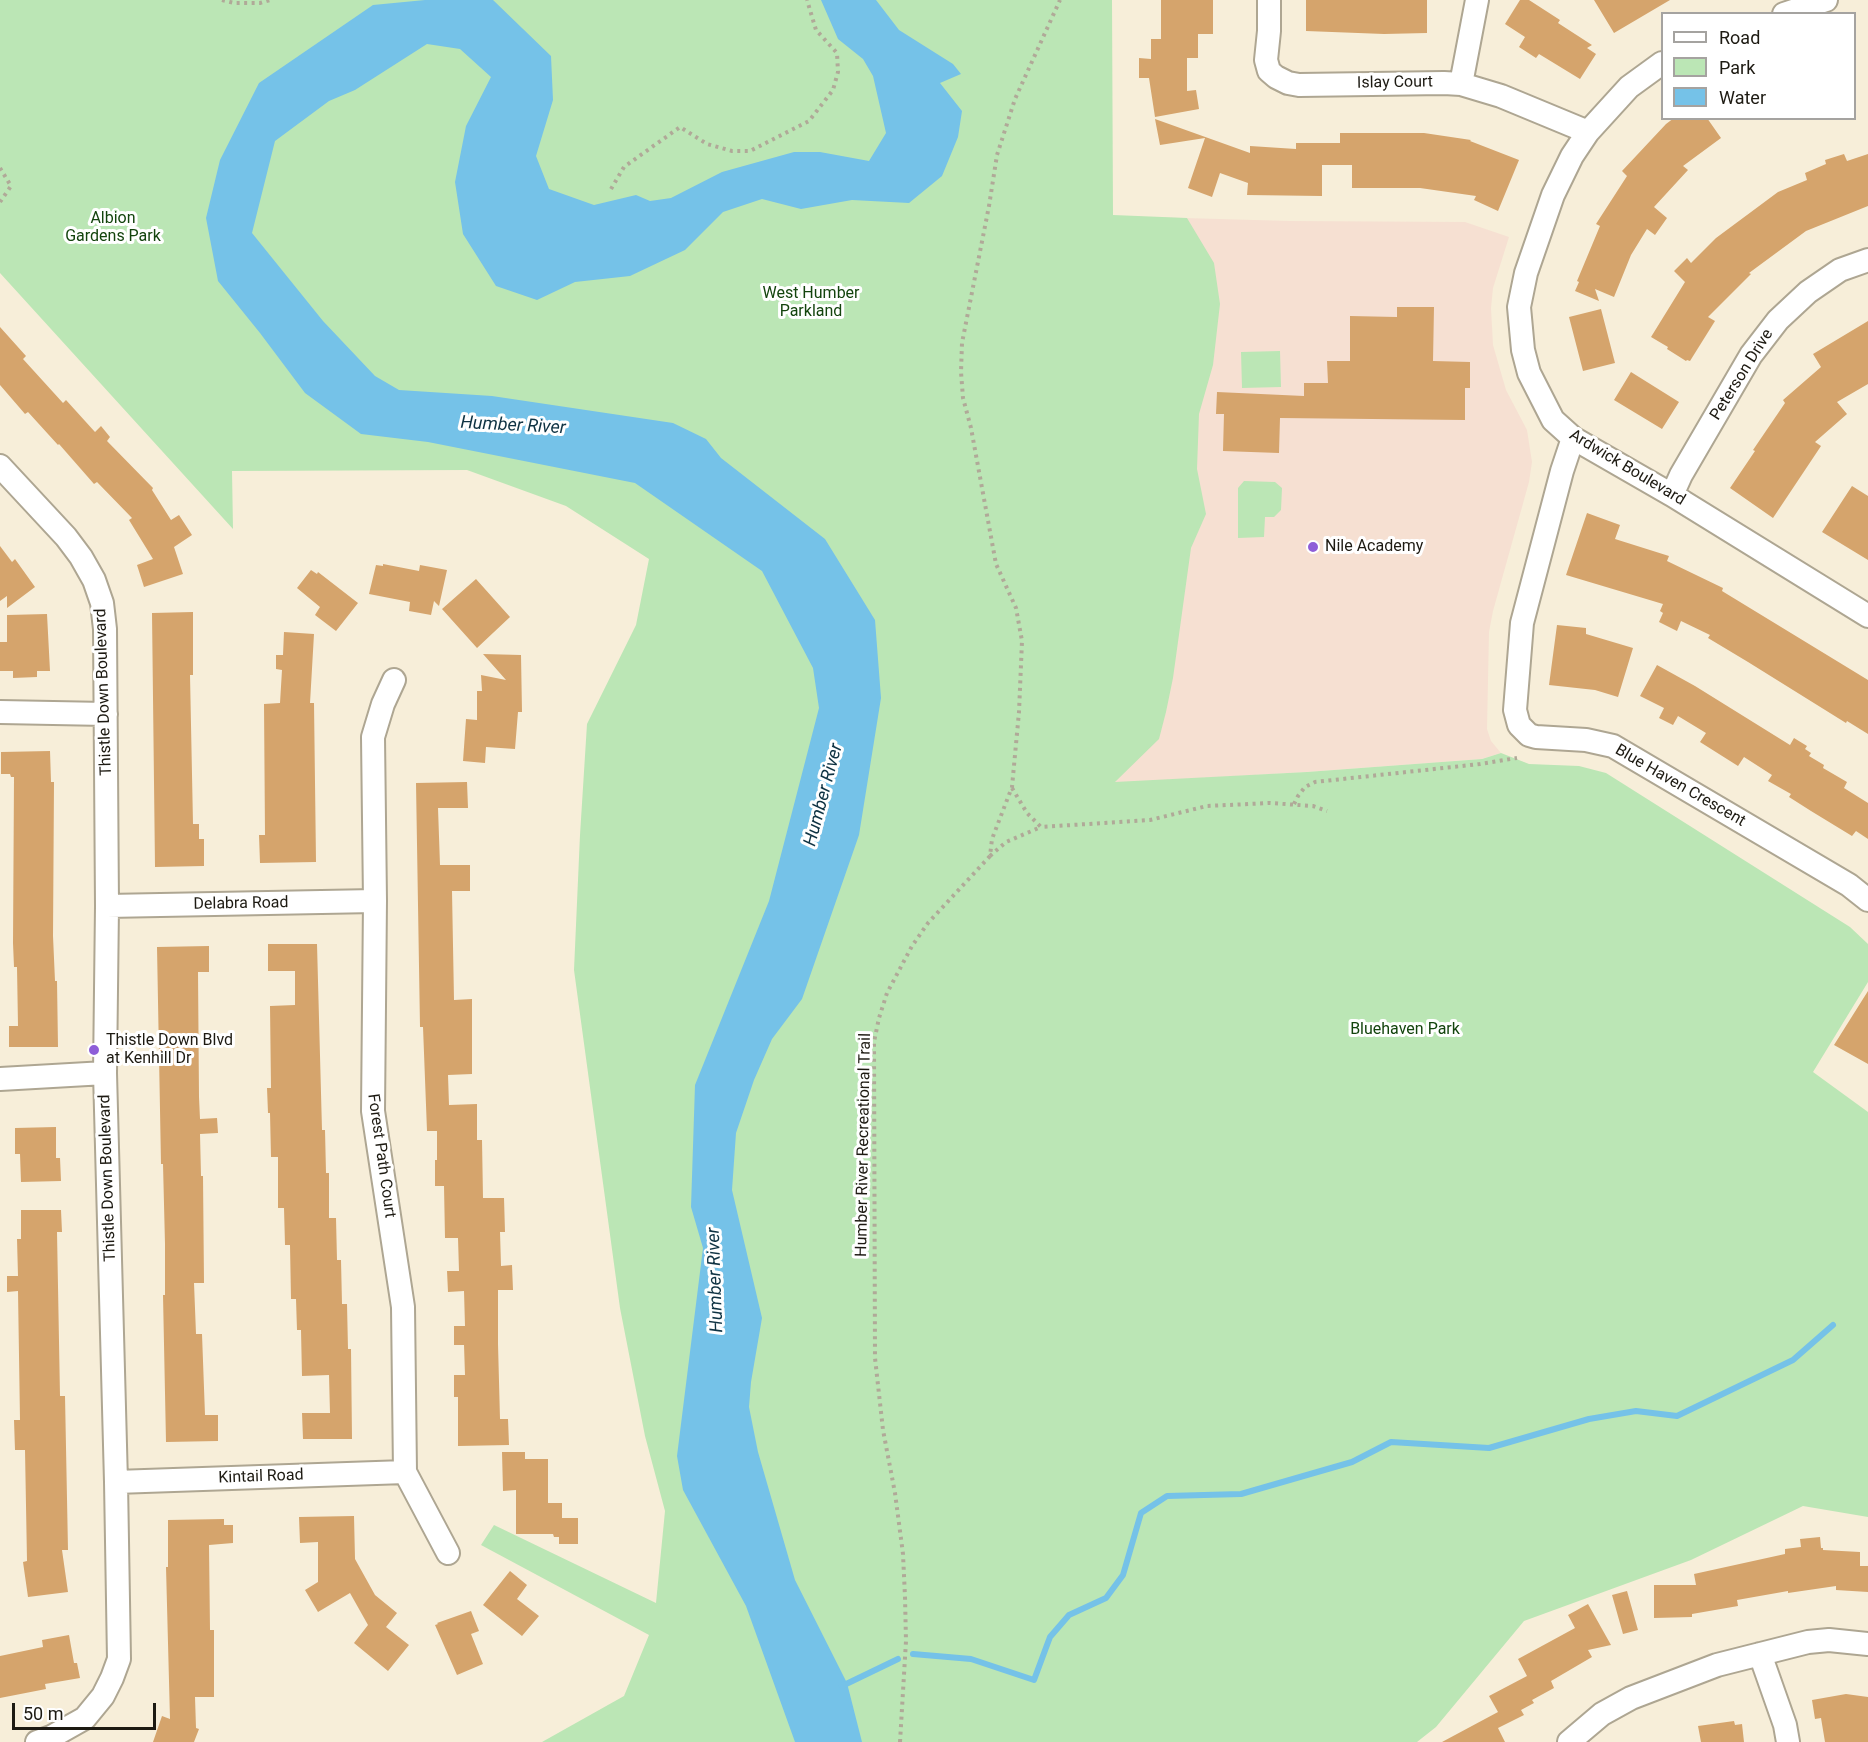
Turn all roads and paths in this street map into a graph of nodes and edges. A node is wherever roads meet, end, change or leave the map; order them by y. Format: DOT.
graph roads {
  1 [pos="222,0"];
  2 [pos="270,0"];
  3 [pos="807,0"];
  4 [pos="1060,0"];
  5 [pos="1269,0"];
  6 [pos="1477,0"];
  7 [pos="1826,0"];
  8 [pos="1790,12"];
  9 [pos="1661,64"];
  10 [pos="1461,84"];
  11 [pos="1588,132"];
  12 [pos="0,168"];
  13 [pos="612,189"];
  14 [pos="0,202"];
  15 [pos="1868,260"];
  16 [pos="1573,438"];
  17 [pos="0,466"];
  18 [pos="1672,495"];
  19 [pos="1868,616"];
  20 [pos="394,680"];
  21 [pos="0,712"];
  22 [pos="106,714"];
  23 [pos="1517,758"];
  24 [pos="1012,787"];
  25 [pos="1294,804"];
  26 [pos="1327,811"];
  27 [pos="1041,827"];
  28 [pos="990,856"];
  29 [pos="1868,900"];
  30 [pos="375,901"];
  31 [pos="107,906"];
  32 [pos="105,1073"];
  33 [pos="0,1079"];
  34 [pos="405,1472"];
  35 [pos="116,1482"];
  36 [pos="448,1553"];
  37 [pos="1868,1644"];
  38 [pos="1760,1654"];
  39 [pos="37,1742"];
  40 [pos="900,1742"];
  41 [pos="1569,1742"];
  42 [pos="1788,1742"];
  1 -- 2 [label="path"];
  3 -- 13 [label="path"];
  4 -- 24 [label="path, Humber River Recreational Trail"];
  5 -- 10 [label="street, Islay Court"];
  6 -- 10 [label="street"];
  7 -- 8 [label="street"];
  9 -- 11 [label="street, Ardwick Boulevard"];
  10 -- 11 [label="street, Islay Court"];
  11 -- 16 [label="street, Ardwick Boulevard"];
  12 -- 14 [label="path"];
  15 -- 18 [label="street, Peterson Drive"];
  16 -- 18 [label="street, Ardwick Boulevard"];
  16 -- 29 [label="street, Blue Haven Crescent"];
  17 -- 22 [label="street, Thistle Down Boulevard"];
  18 -- 19 [label="street, Ardwick Boulevard"];
  20 -- 30 [label="street, Forest Path Court"];
  21 -- 22 [label="street"];
  22 -- 31 [label="street, Thistle Down Boulevard"];
  23 -- 25 [label="path"];
  24 -- 27 [label="path"];
  24 -- 28 [label="path, Humber River Recreational Trail"];
  25 -- 26 [label="path"];
  25 -- 27 [label="path"];
  27 -- 28 [label="path"];
  28 -- 40 [label="path, Humber River Recreational Trail"];
  30 -- 31 [label="street, Delabra Road"];
  30 -- 34 [label="street, Forest Path Court"];
  31 -- 32 [label="street, Thistle Down Boulevard"];
  32 -- 33 [label="street"];
  32 -- 35 [label="street, Thistle Down Boulevard"];
  34 -- 35 [label="street, Kintail Road"];
  34 -- 36 [label="street, Forest Path Court"];
  35 -- 39 [label="street, Thistle Down Boulevard"];
  37 -- 38 [label="street"];
  38 -- 41 [label="street"];
  38 -- 42 [label="street"];
}
